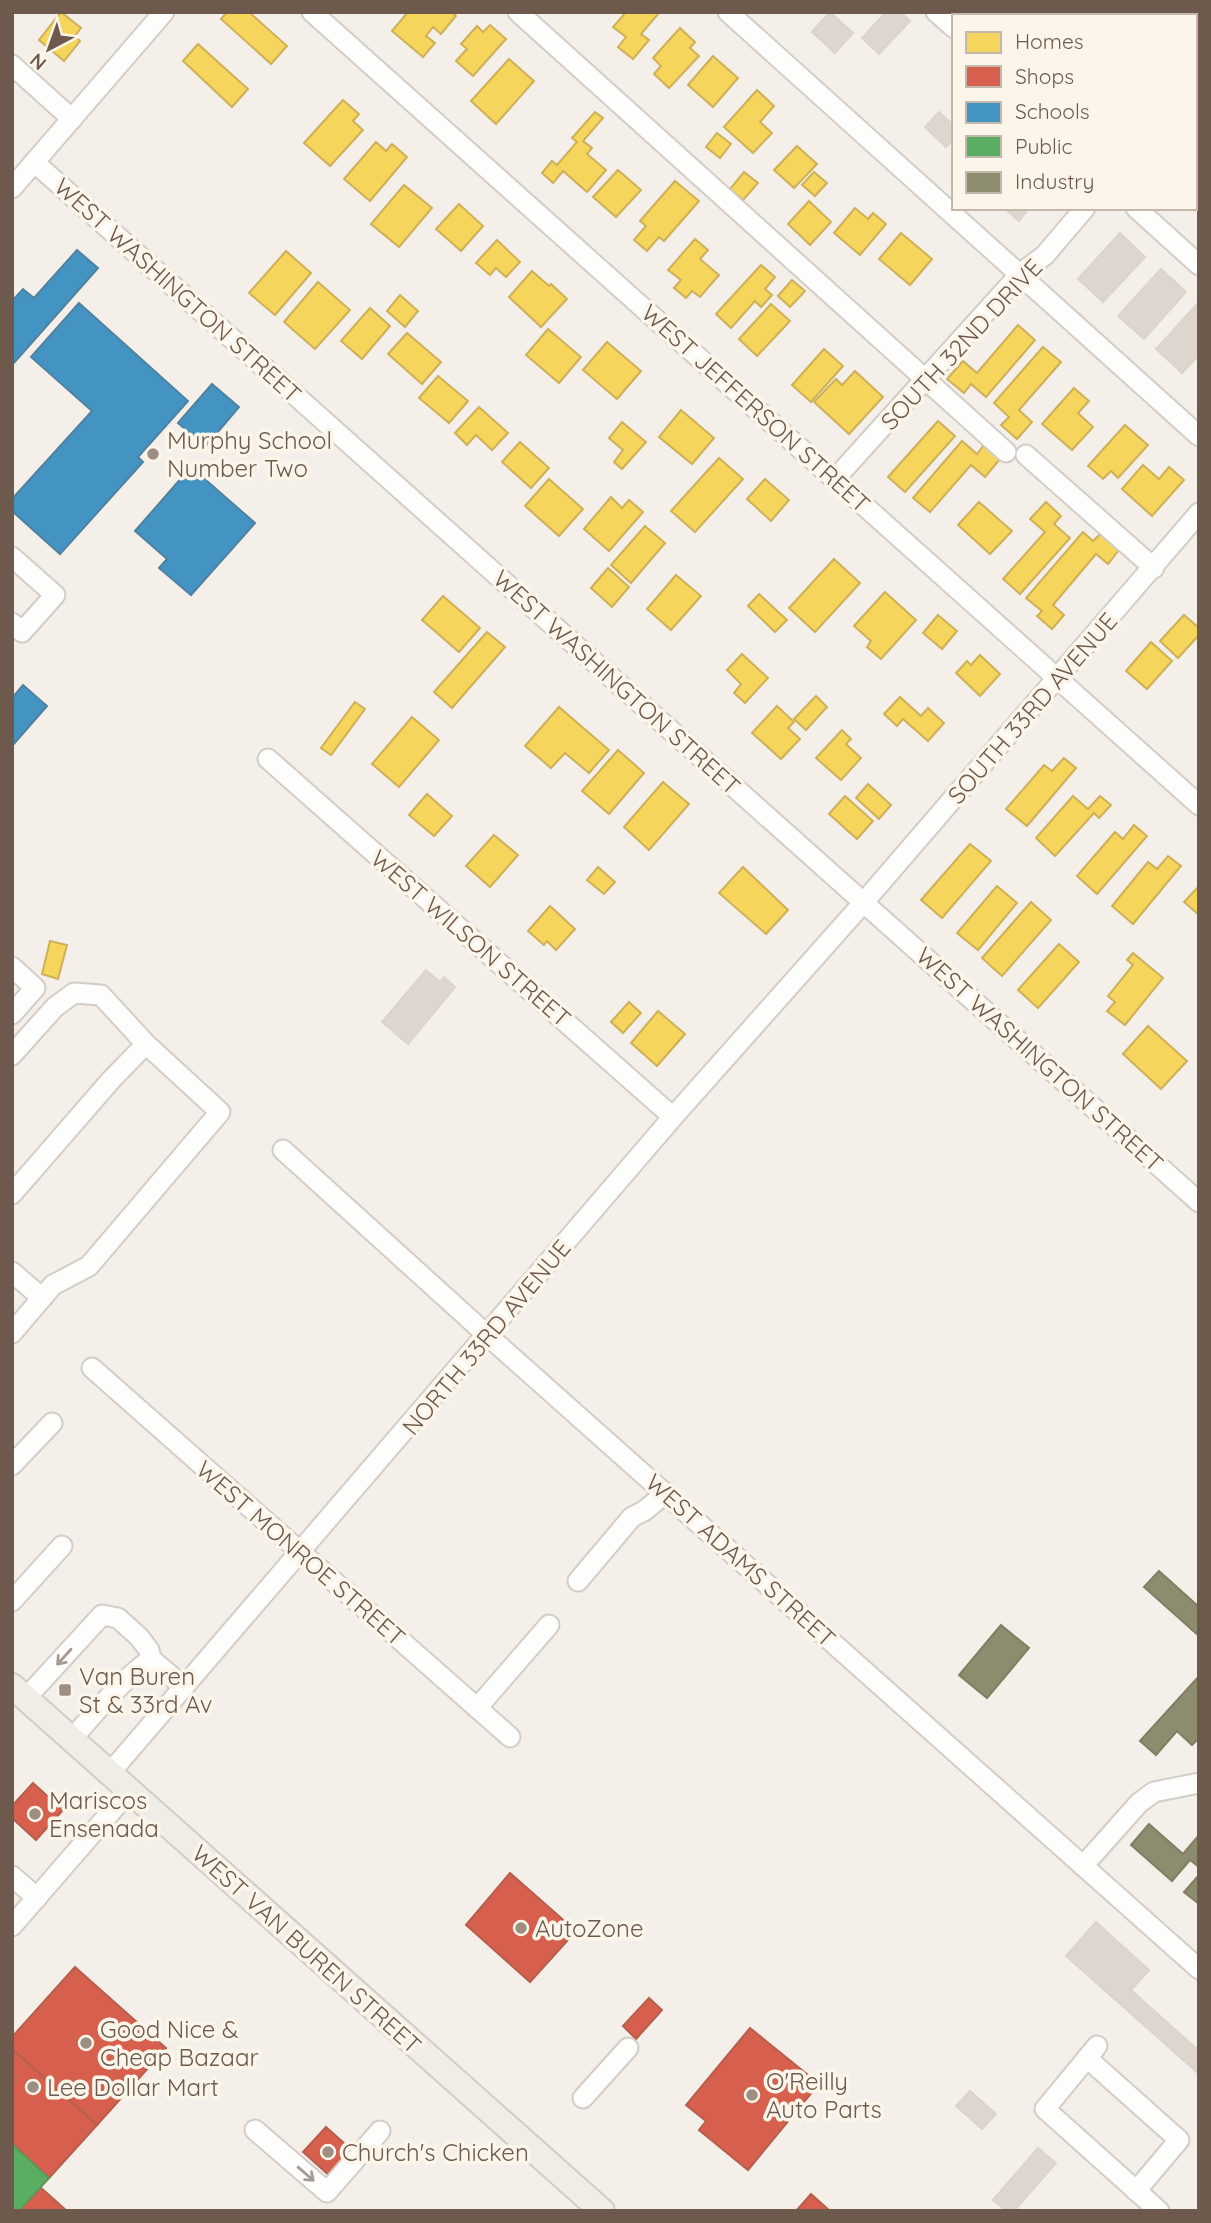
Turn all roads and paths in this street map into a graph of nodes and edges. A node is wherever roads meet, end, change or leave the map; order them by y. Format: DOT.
graph roads {
  1 [pos="164,12"];
  2 [pos="312,12"];
  3 [pos="518,12"];
  4 [pos="728,12"];
  5 [pos="936,12"];
  6 [pos="952,26"];
  7 [pos="12,65"];
  8 [pos="72,119"];
  9 [pos="34,162"];
  10 [pos="12,188"];
  11 [pos="1083,210"];
  12 [pos="1138,210"];
  13 [pos="1199,265"];
  14 [pos="1020,274"];
  15 [pos="926,379"];
  16 [pos="1199,436"];
  17 [pos="1006,452"];
  18 [pos="1026,455"];
  19 [pos="835,479"];
  20 [pos="1199,513"];
  21 [pos="12,557"];
  22 [pos="1154,568"];
  23 [pos="12,624"];
  24 [pos="1058,679"];
  25 [pos="268,759"];
  26 [pos="1199,805"];
  27 [pos="864,902"];
  28 [pos="12,967"];
  29 [pos="12,1014"];
  30 [pos="146,1044"];
  31 [pos="12,1055"];
  32 [pos="673,1117"];
  33 [pos="284,1150"];
  34 [pos="12,1194"];
  35 [pos="1199,1202"];
  36 [pos="12,1272"];
  37 [pos="42,1298"];
  38 [pos="12,1333"];
  39 [pos="487,1335"];
  40 [pos="92,1368"];
  41 [pos="52,1423"];
  42 [pos="12,1465"];
  43 [pos="666,1493"];
  44 [pos="62,1546"];
  45 [pos="301,1553"];
  46 [pos="578,1581"];
  47 [pos="12,1601"];
  48 [pos="549,1625"];
  49 [pos="152,1659"];
  50 [pos="184,1687"];
  51 [pos="19,1692"];
  52 [pos="477,1708"];
  53 [pos="510,1737"];
  54 [pos="72,1739"];
  55 [pos="109,1774"];
  56 [pos="1199,1783"];
  57 [pos="130,1791"];
  58 [pos="1083,1866"];
  59 [pos="12,1877"];
  60 [pos="37,1898"];
  61 [pos="12,1926"];
  62 [pos="1199,1969"];
  63 [pos="628,2048"];
  64 [pos="583,2098"];
  65 [pos="255,2130"];
  66 [pos="380,2131"];
  67 [pos="1136,2191"];
  68 [pos="602,2211"];
  69 [pos="1159,2211"];
  1 -- 8 [label="street"];
  2 -- 19 [label="street, WEST JEFFERSON STREET"];
  3 -- 15 [label="street"];
  4 -- 14 [label="street"];
  5 -- 6 [label="street"];
  7 -- 8 [label="street"];
  8 -- 9 [label="street"];
  9 -- 10 [label="street"];
  9 -- 27 [label="street, WEST WASHINGTON STREET"];
  11 -- 14 [label="street, SOUTH 32ND DRIVE"];
  12 -- 13 [label="street"];
  14 -- 15 [label="street, SOUTH 32ND DRIVE"];
  14 -- 16 [label="street"];
  15 -- 17 [label="street"];
  15 -- 19 [label="street, SOUTH 32ND DRIVE"];
  18 -- 22 [label="street"];
  19 -- 24 [label="street, WEST JEFFERSON STREET"];
  20 -- 22 [label="street, SOUTH 33RD AVENUE"];
  21 -- 23 [label="street"];
  22 -- 24 [label="street, SOUTH 33RD AVENUE"];
  24 -- 26 [label="street, WEST JEFFERSON STREET"];
  24 -- 27 [label="street, SOUTH 33RD AVENUE"];
  25 -- 32 [label="street, WEST WILSON STREET"];
  27 -- 32 [label="street, NORTH 33RD AVENUE"];
  27 -- 35 [label="street, WEST WASHINGTON STREET"];
  28 -- 29 [label="street"];
  30 -- 31 [label="street"];
  30 -- 34 [label="street"];
  30 -- 37 [label="street"];
  32 -- 39 [label="street, NORTH 33RD AVENUE"];
  33 -- 39 [label="street, WEST ADAMS STREET"];
  36 -- 37 [label="street"];
  37 -- 38 [label="street"];
  39 -- 43 [label="street, WEST ADAMS STREET"];
  39 -- 45 [label="street, NORTH 33RD AVENUE"];
  40 -- 45 [label="street, WEST MONROE STREET"];
  41 -- 42 [label="street"];
  43 -- 46 [label="street"];
  43 -- 58 [label="street, WEST ADAMS STREET"];
  44 -- 47 [label="street"];
  45 -- 50 [label="street, NORTH 33RD AVENUE"];
  45 -- 52 [label="street, WEST MONROE STREET"];
  48 -- 52 [label="street"];
  49 -- 50 [label="street"];
  49 -- 51 [label="street, one-way"];
  49 -- 54 [label="street"];
  50 -- 55 [label="street, NORTH 33RD AVENUE"];
  51 -- 54 [label="main road, WEST VAN BUREN STREET"];
  52 -- 53 [label="street, WEST MONROE STREET"];
  54 -- 55 [label="main road, WEST VAN BUREN STREET"];
  55 -- 57 [label="main road, WEST VAN BUREN STREET"];
  56 -- 58 [label="street"];
  57 -- 60 [label="street"];
  57 -- 68 [label="main road, WEST VAN BUREN STREET"];
  58 -- 62 [label="street, WEST ADAMS STREET"];
  59 -- 60 [label="street"];
  60 -- 61 [label="street"];
  63 -- 64 [label="street"];
  65 -- 66 [label="street, one-way"];
  67 -- 67 [label="street"];
  67 -- 69 [label="street"];
}
